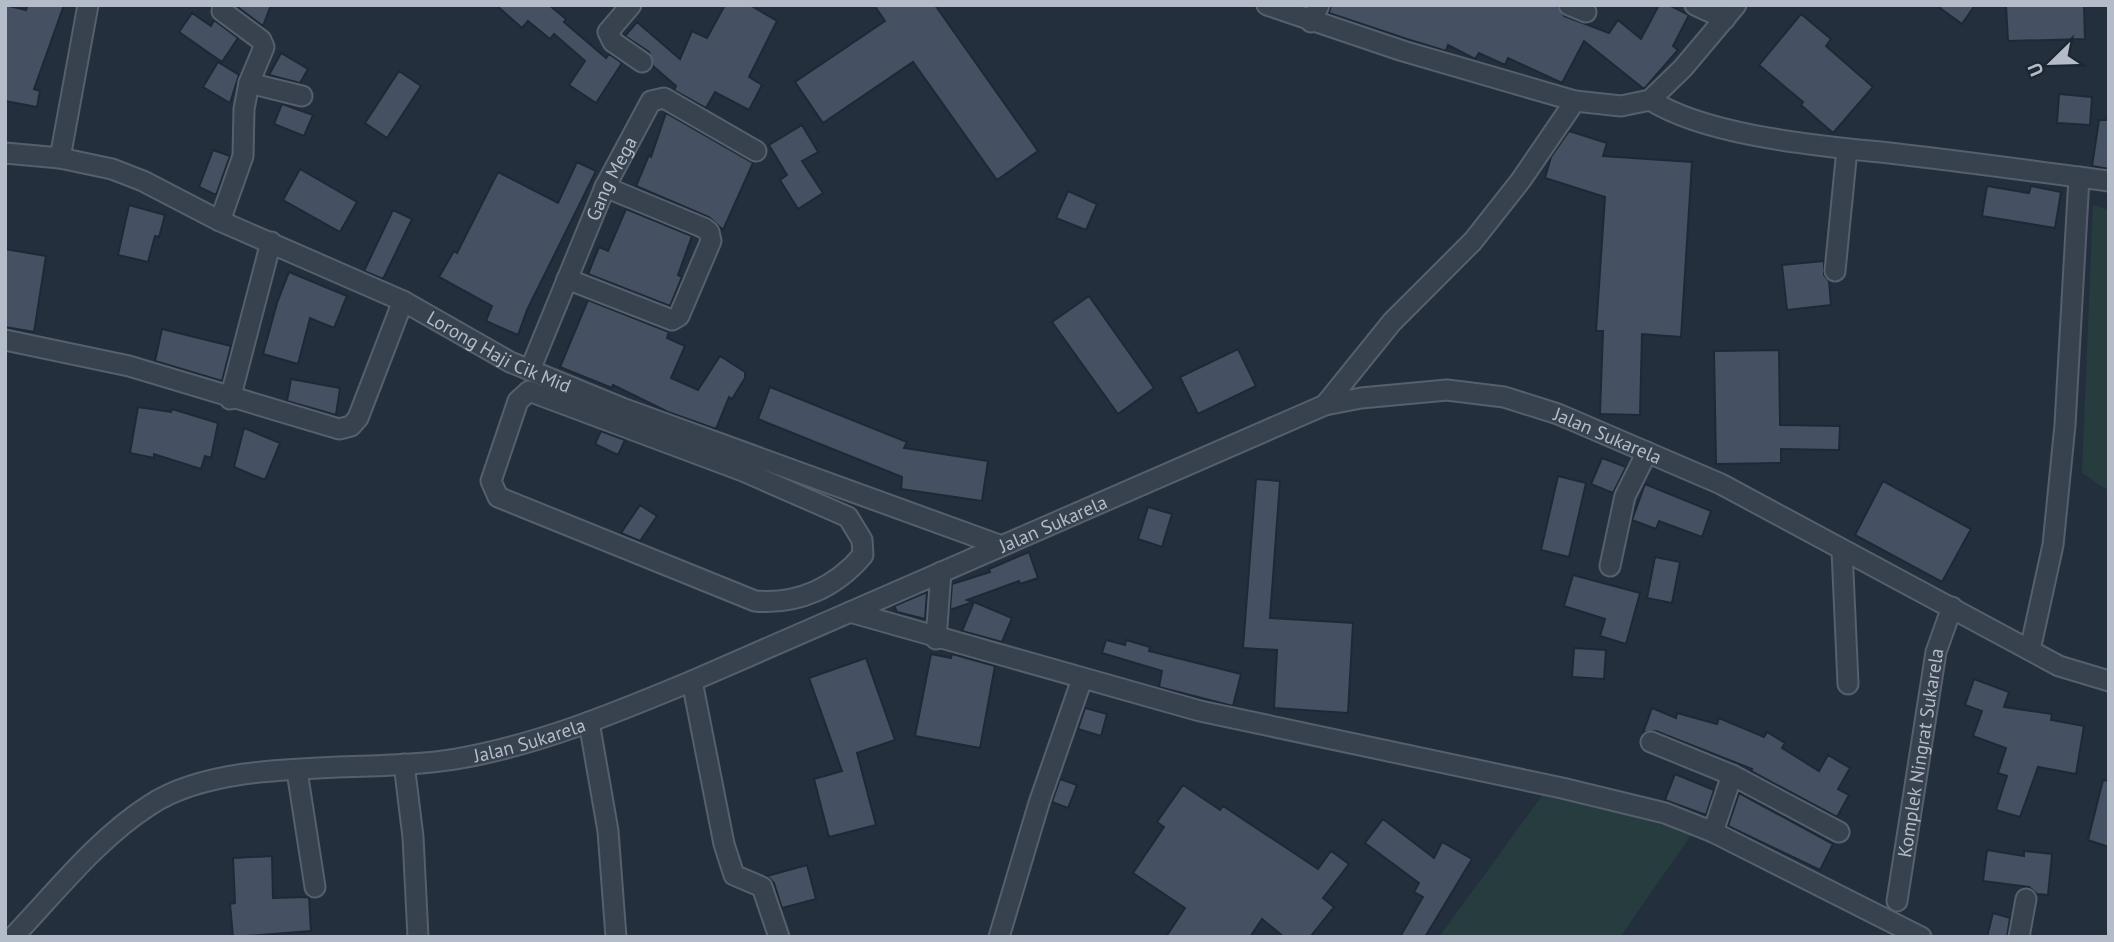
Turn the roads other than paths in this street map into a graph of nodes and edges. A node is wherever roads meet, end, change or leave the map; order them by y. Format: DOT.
graph roads {
  1 [pos="88,5"];
  2 [pos="631,5"];
  3 [pos="1267,5"];
  4 [pos="1695,5"];
  5 [pos="222,11"];
  6 [pos="1731,12"];
  7 [pos="1315,14"];
  8 [pos="642,62"];
  9 [pos="249,83"];
  10 [pos="302,96"];
  11 [pos="1650,100"];
  12 [pos="1574,101"];
  13 [pos="1847,149"];
  14 [pos="756,151"];
  15 [pos="5,153"];
  16 [pos="60,158"];
  17 [pos="2079,177"];
  18 [pos="2109,181"];
  19 [pos="605,187"];
  20 [pos="219,221"];
  21 [pos="271,242"];
  22 [pos="1835,271"];
  23 [pos="567,279"];
  24 [pos="403,300"];
  25 [pos="5,340"];
  26 [pos="530,370"];
  27 [pos="230,399"];
  28 [pos="1325,405"];
  29 [pos="1647,452"];
  30 [pos="999,545"];
  31 [pos="1842,550"];
  32 [pos="1610,566"];
  33 [pos="941,572"];
  34 [pos="801,598"];
  35 [pos="1952,607"];
  36 [pos="850,612"];
  37 [pos="814,628"];
  38 [pos="936,639"];
  39 [pos="2030,650"];
  40 [pos="1082,679"];
  41 [pos="692,681"];
  42 [pos="2109,681"];
  43 [pos="1848,684"];
  44 [pos="589,722"];
  45 [pos="1651,742"];
  46 [pos="404,764"];
  47 [pos="297,771"];
  48 [pos="1732,775"];
  49 [pos="1713,832"];
  50 [pos="1839,832"];
  51 [pos="316,887"];
  52 [pos="2026,899"];
  53 [pos="1897,901"];
  54 [pos="13,937"];
  55 [pos="418,937"];
  56 [pos="617,937"];
  57 [pos="779,937"];
  58 [pos="999,937"];
  59 [pos="1920,937"];
  60 [pos="2019,937"];
  1 -- 16 [label="street"];
  2 -- 8 [label="street"];
  3 -- 7 [label="street"];
  4 -- 6 [label="street"];
  5 -- 9 [label="street"];
  6 -- 11 [label="street"];
  7 -- 12 [label="street"];
  9 -- 10 [label="street"];
  9 -- 20 [label="street"];
  11 -- 12 [label="street"];
  11 -- 13 [label="street"];
  12 -- 28 [label="street"];
  13 -- 17 [label="street"];
  13 -- 22 [label="street"];
  14 -- 19 [label="street, Gang Mega"];
  15 -- 16 [label="street, Lorong Haji Cik Mid"];
  16 -- 20 [label="street, Lorong Haji Cik Mid"];
  17 -- 18 [label="street"];
  17 -- 39 [label="street"];
  19 -- 23 [label="street, Gang Mega"];
  19 -- 23 [label="street"];
  20 -- 21 [label="street, Lorong Haji Cik Mid"];
  21 -- 24 [label="street, Lorong Haji Cik Mid"];
  21 -- 27 [label="street"];
  23 -- 26 [label="street, Gang Mega"];
  24 -- 26 [label="street, Lorong Haji Cik Mid"];
  24 -- 27 [label="street"];
  25 -- 27 [label="street"];
  26 -- 30 [label="street, Lorong Haji Cik Mid"];
  28 -- 29 [label="street, Jalan Sukarela"];
  28 -- 30 [label="street, Jalan Sukarela"];
  29 -- 31 [label="street, Jalan Sukarela"];
  29 -- 32 [label="street"];
  30 -- 33 [label="street, Jalan Sukarela"];
  31 -- 35 [label="street, Jalan Sukarela"];
  31 -- 43 [label="street"];
  33 -- 36 [label="street, Jalan Sukarela"];
  33 -- 38 [label="street"];
  34 -- 34 [label="street"];
  34 -- 37 [label="street"];
  35 -- 39 [label="street, Jalan Sukarela"];
  35 -- 53 [label="street, Komplek Ningrat Sukarela"];
  36 -- 37 [label="street, Jalan Sukarela"];
  36 -- 38 [label="street"];
  37 -- 41 [label="street, Jalan Sukarela"];
  38 -- 40 [label="street"];
  39 -- 42 [label="street, Jalan Sukarela"];
  40 -- 49 [label="street"];
  40 -- 58 [label="street"];
  41 -- 44 [label="street, Jalan Sukarela"];
  41 -- 57 [label="street"];
  44 -- 46 [label="street, Jalan Sukarela"];
  44 -- 56 [label="street"];
  45 -- 48 [label="street"];
  46 -- 47 [label="street, Jalan Sukarela"];
  46 -- 55 [label="street"];
  47 -- 51 [label="street"];
  47 -- 54 [label="street, Jalan Sukarela"];
  48 -- 49 [label="street"];
  48 -- 50 [label="street"];
  49 -- 59 [label="street"];
  52 -- 60 [label="street"];
}
